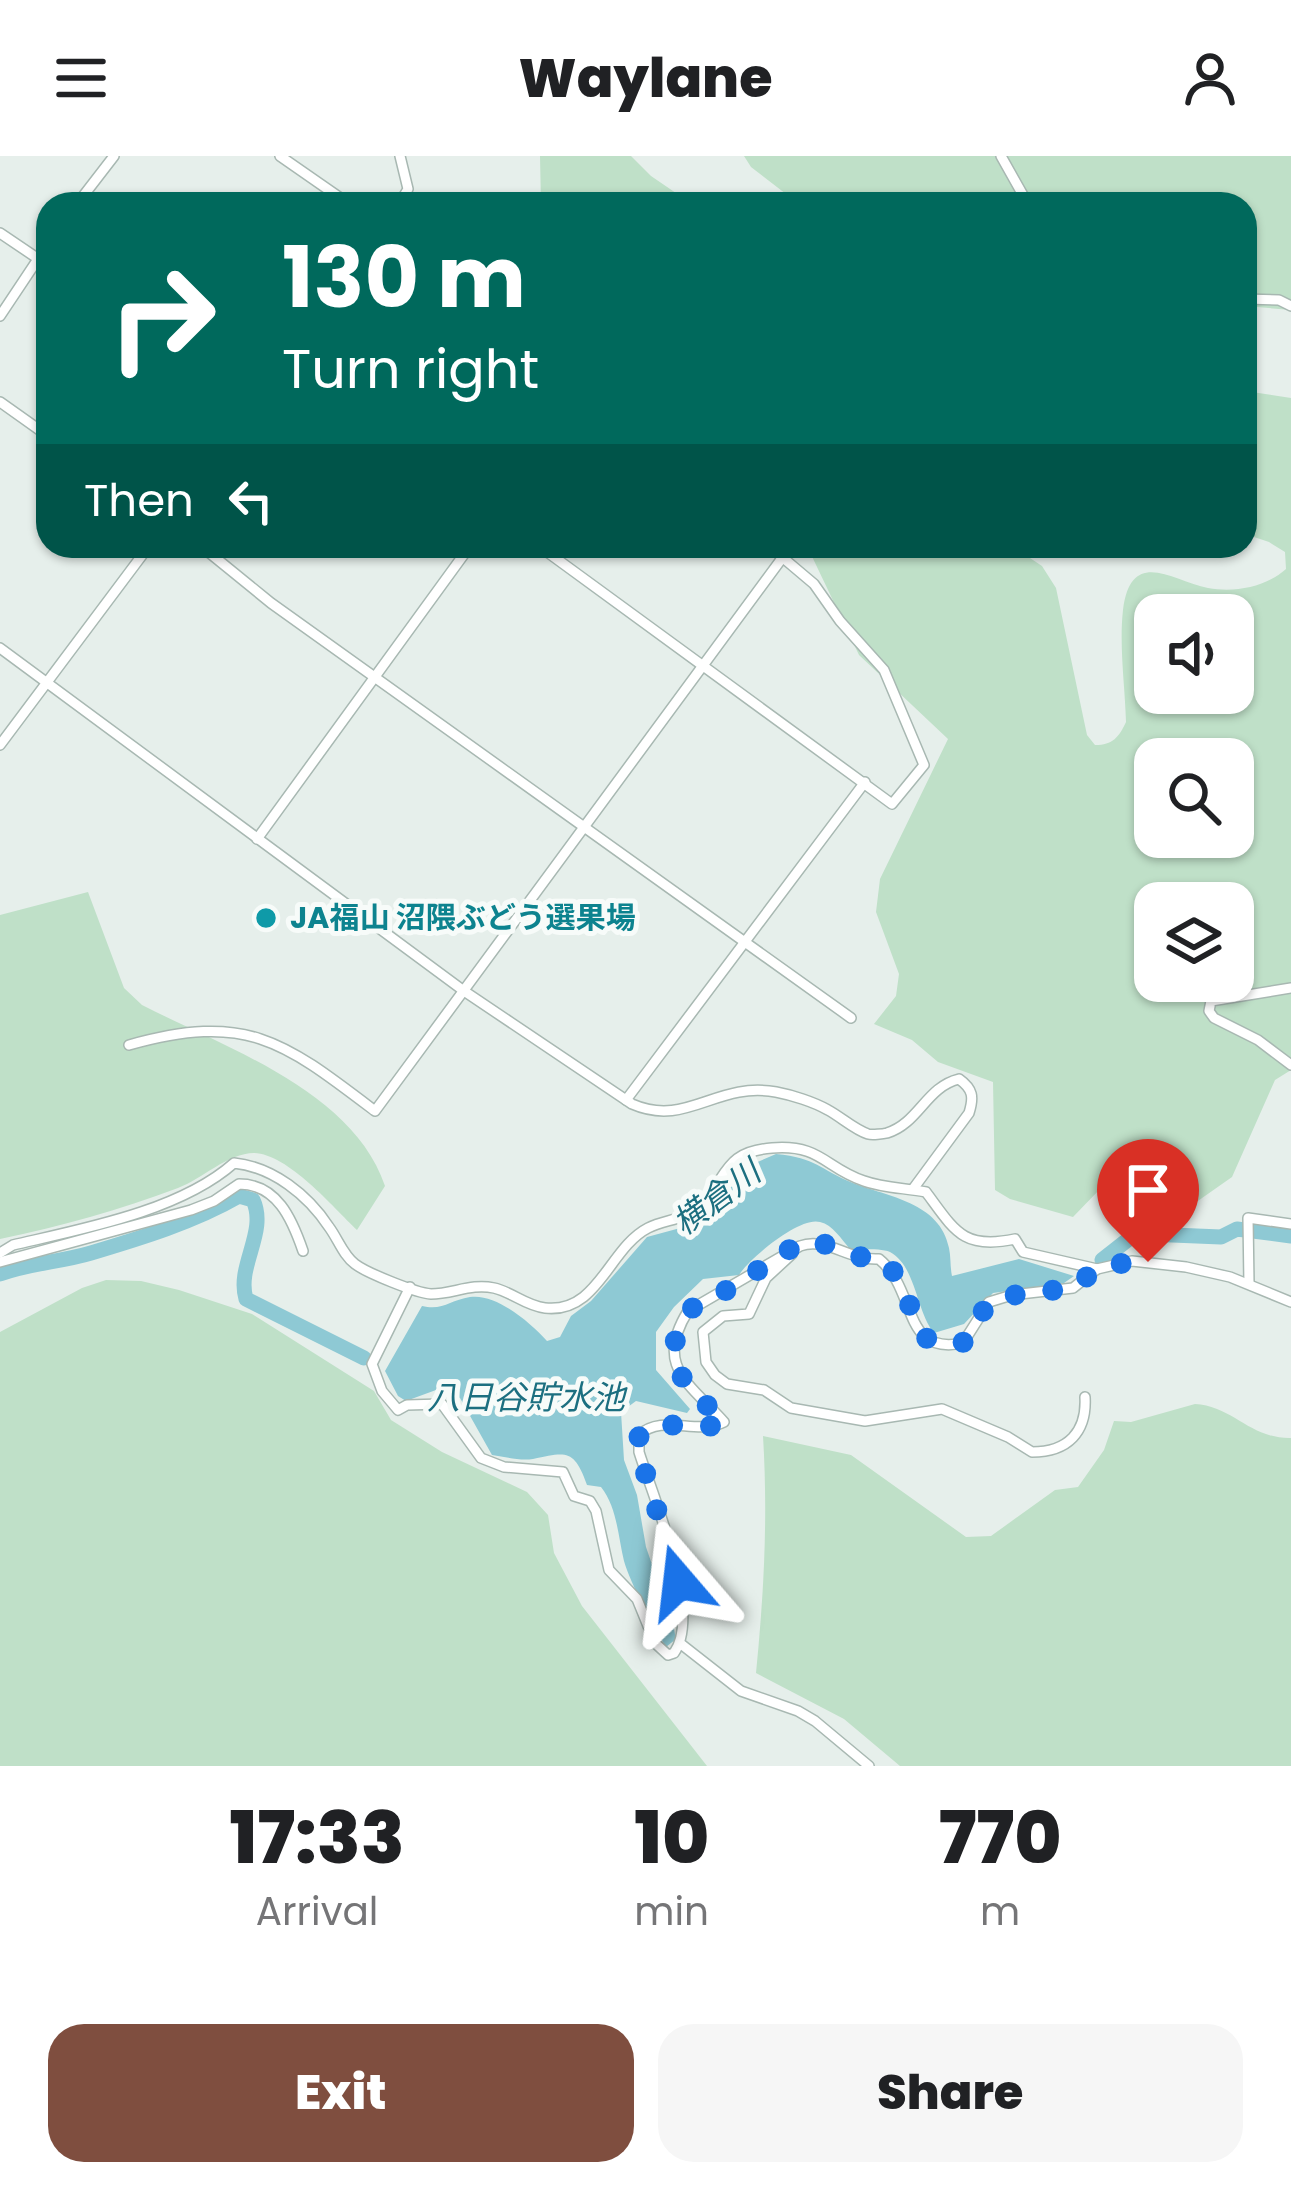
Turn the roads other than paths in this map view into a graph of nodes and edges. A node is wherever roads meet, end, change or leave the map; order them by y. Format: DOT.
graph roads {
  1 [pos="114,156"];
  2 [pos="280,156"];
  3 [pos="400,156"];
  4 [pos="1001,156"];
  5 [pos="86,192"];
  6 [pos="332,192"];
  7 [pos="406,192"];
  8 [pos="1021,192"];
  9 [pos="0,233"];
  10 [pos="36,257"];
  11 [pos="36,261"];
  12 [pos="1257,299"];
  13 [pos="1291,305"];
  14 [pos="0,316"];
  15 [pos="0,402"];
  16 [pos="36,428"];
  17 [pos="140,558"];
  18 [pos="216,558"];
  19 [pos="461,558"];
  20 [pos="556,558"];
  21 [pos="783,558"];
  22 [pos="794,558"];
  23 [pos="0,648"];
  24 [pos="703,665"];
  25 [pos="376,676"];
  26 [pos="48,680"];
  27 [pos="0,745"];
  28 [pos="865,782"];
  29 [pos="584,830"];
  30 [pos="257,839"];
  31 [pos="747,941"];
  32 [pos="1291,988"];
  33 [pos="464,991"];
  34 [pos="851,1018"];
  35 [pos="129,1045"];
  36 [pos="1291,1065"];
  37 [pos="626,1100"];
  38 [pos="913,1189"];
  39 [pos="1291,1224"];
  40 [pos="800,1246"];
  41 [pos="303,1251"];
  42 [pos="0,1253"];
  43 [pos="0,1262"];
  44 [pos="1097,1269"];
  45 [pos="1249,1284"];
  46 [pos="410,1287"];
  47 [pos="1291,1302"];
  48 [pos="1084,1397"];
  49 [pos="681,1644"];
  50 [pos="869,1766"];
  1 -- 5 [label="street"];
  2 -- 6 [label="street"];
  3 -- 7 [label="street"];
  4 -- 8 [label="street"];
  9 -- 10 [label="street"];
  11 -- 14 [label="street"];
  12 -- 13 [label="street"];
  15 -- 16 [label="street"];
  17 -- 26 [label="street"];
  18 -- 25 [label="street"];
  19 -- 25 [label="street"];
  20 -- 24 [label="street"];
  21 -- 24 [label="street"];
  22 -- 28 [label="street"];
  23 -- 26 [label="street"];
  24 -- 28 [label="street"];
  24 -- 29 [label="street"];
  25 -- 29 [label="street"];
  25 -- 30 [label="street"];
  26 -- 27 [label="street"];
  26 -- 30 [label="street"];
  28 -- 31 [label="street"];
  29 -- 31 [label="street"];
  29 -- 33 [label="street"];
  30 -- 33 [label="street"];
  31 -- 34 [label="street"];
  31 -- 37 [label="street"];
  32 -- 36 [label="street"];
  33 -- 35 [label="street"];
  33 -- 37 [label="street"];
  37 -- 38 [label="street"];
  38 -- 44 [label="street"];
  38 -- 46 [label="street"];
  39 -- 45 [label="street"];
  40 -- 44 [label="street"];
  40 -- 48 [label="street"];
  40 -- 49 [label="street"];
  41 -- 43 [label="street"];
  42 -- 46 [label="street"];
  44 -- 45 [label="street"];
  45 -- 47 [label="street"];
  46 -- 49 [label="street"];
  49 -- 50 [label="street"];
}
